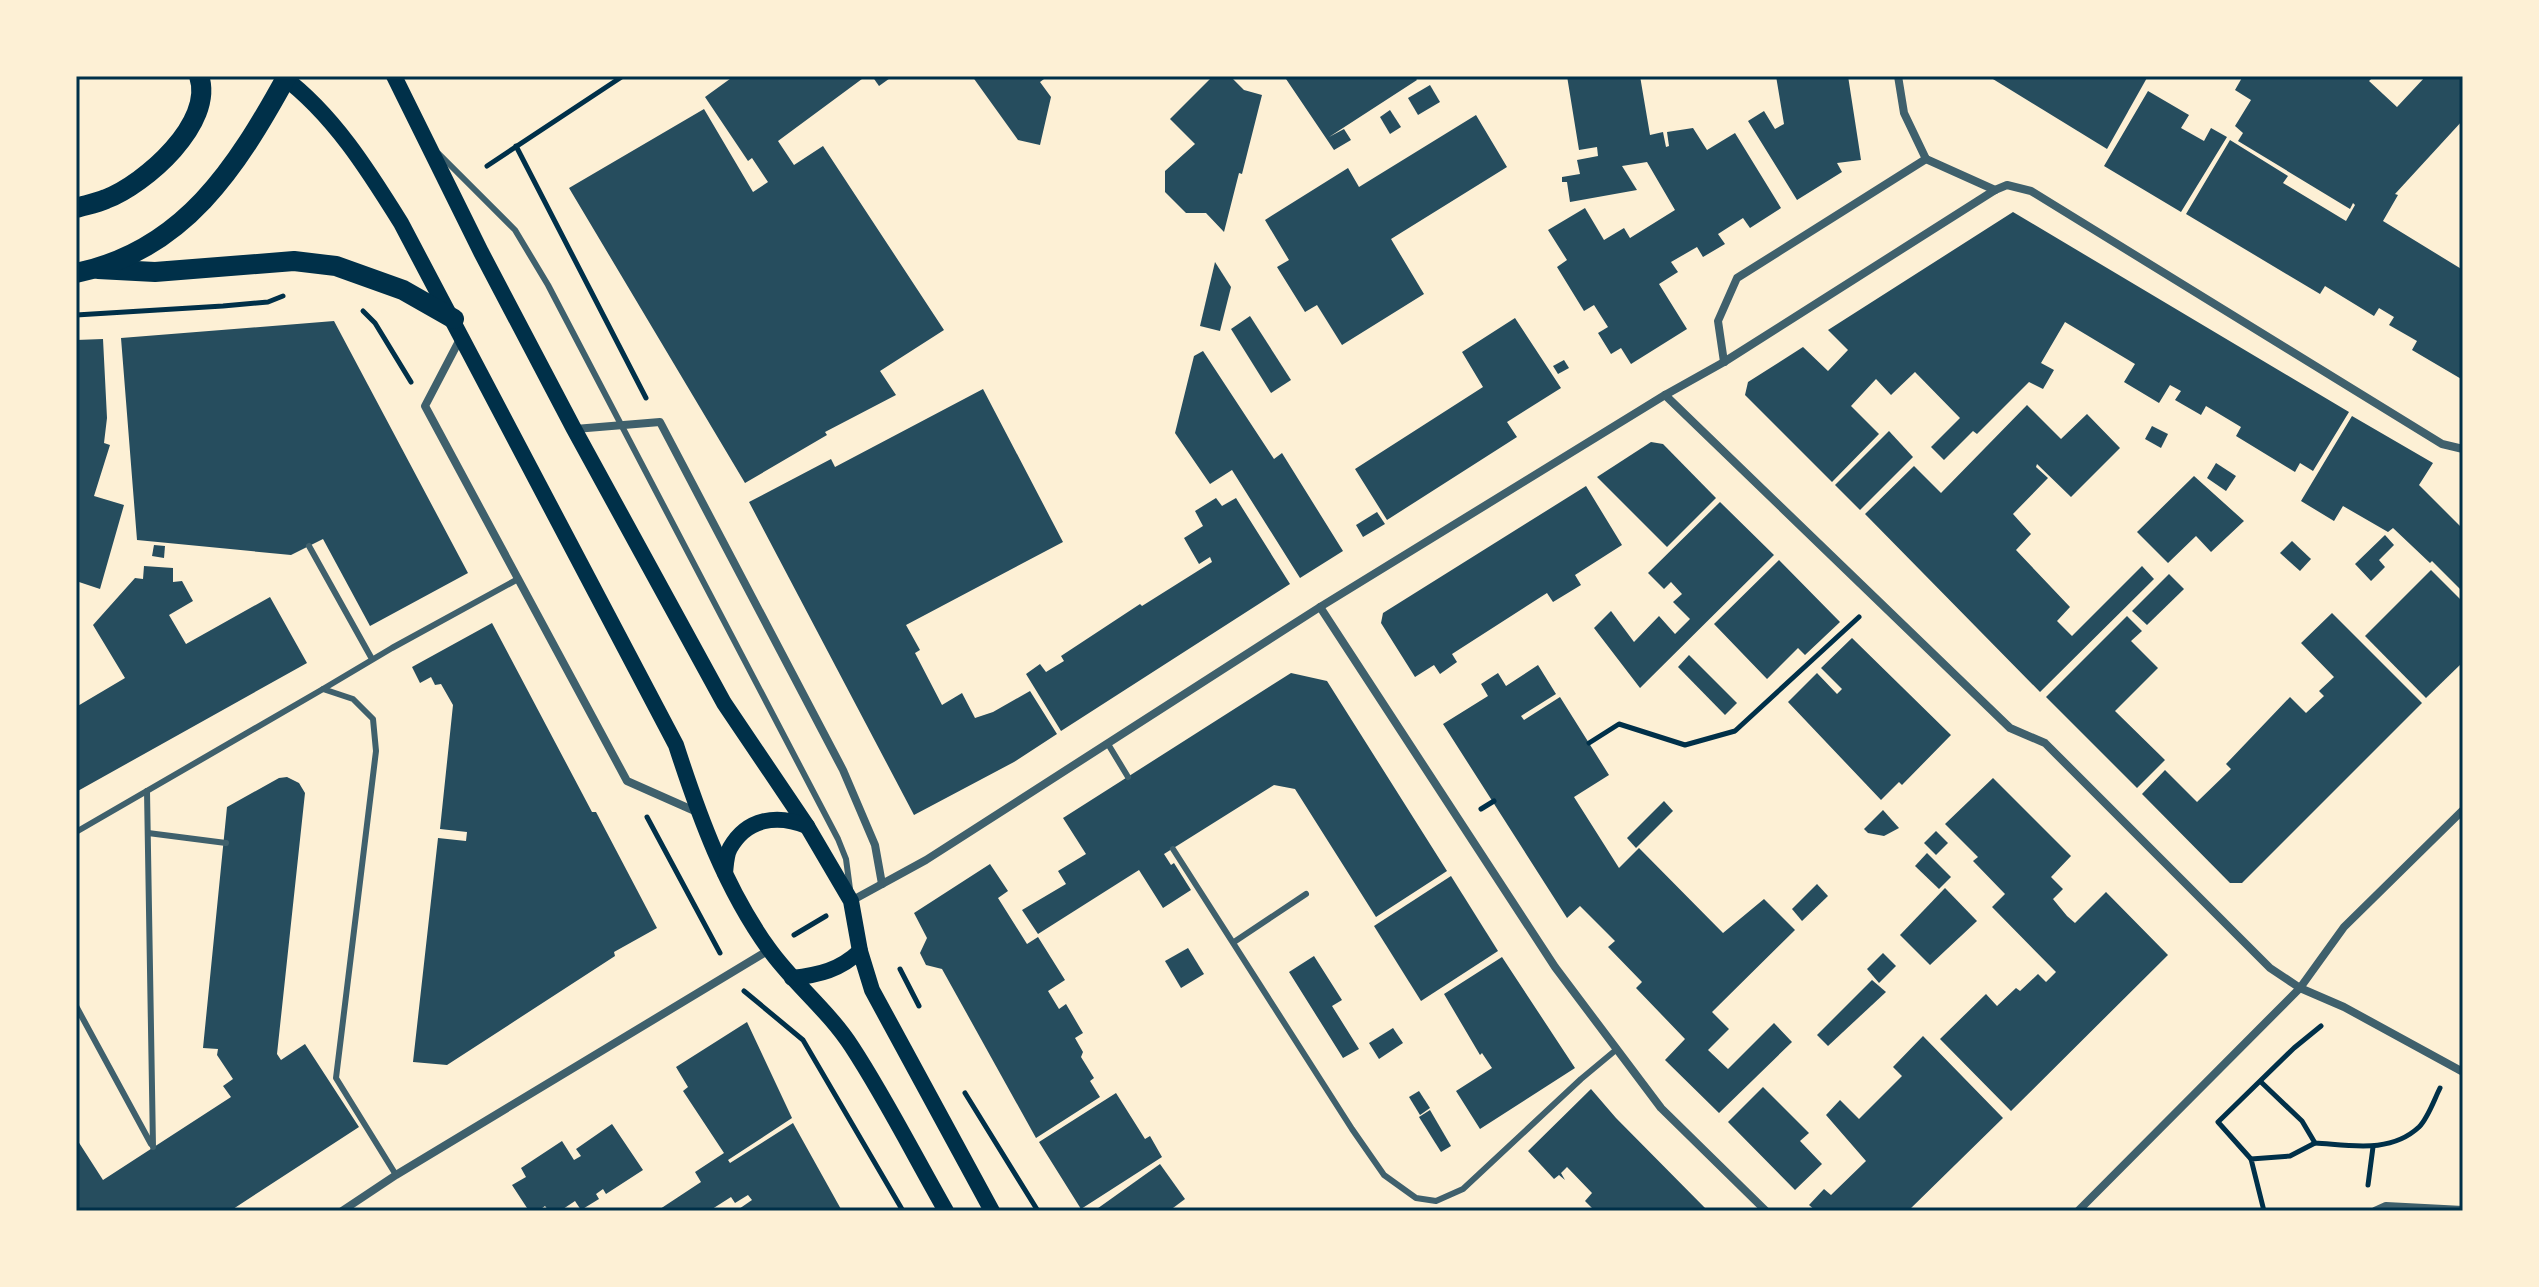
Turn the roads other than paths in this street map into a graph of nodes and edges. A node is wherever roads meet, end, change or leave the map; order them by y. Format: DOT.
graph roads {
  1 [pos="199,76"];
  2 [pos="394,76"];
  3 [pos="1898,76"];
  4 [pos="285,77"];
  5 [pos="424,139"];
  6 [pos="1926,159"];
  7 [pos="1995,190"];
  8 [pos="76,208"];
  9 [pos="98,269"];
  10 [pos="76,273"];
  11 [pos="458,327"];
  12 [pos="1724,362"];
  13 [pos="1665,395"];
  14 [pos="622,426"];
  15 [pos="574,429"];
  16 [pos="2463,449"];
  17 [pos="309,546"];
  18 [pos="518,579"];
  19 [pos="1320,607"];
  20 [pos="372,659"];
  21 [pos="323,689"];
  22 [pos="1108,744"];
  23 [pos="1128,777"];
  24 [pos="147,791"];
  25 [pos="2463,810"];
  26 [pos="698,812"];
  27 [pos="807,826"];
  28 [pos="76,832"];
  29 [pos="148,833"];
  30 [pos="226,843"];
  31 [pos="1173,849"];
  32 [pos="725,874"];
  33 [pos="882,884"];
  34 [pos="1306,894"];
  35 [pos="851,901"];
  36 [pos="1234,942"];
  37 [pos="769,950"];
  38 [pos="860,951"];
  39 [pos="792,978"];
  40 [pos="2300,988"];
  41 [pos="76,1006"];
  42 [pos="1617,1049"];
  43 [pos="2463,1072"];
  44 [pos="396,1175"];
  45 [pos="2463,1210"];
  46 [pos="342,1211"];
  47 [pos="946,1211"];
  48 [pos="992,1211"];
  49 [pos="1766,1211"];
  50 [pos="2078,1211"];
  51 [pos="2375,1211"];
  1 -- 8 [label="main road"];
  2 -- 5 [label="main road"];
  3 -- 6 [label="street"];
  4 -- 9 [label="main road"];
  4 -- 11 [label="main road"];
  5 -- 14 [label="lane"];
  5 -- 15 [label="main road"];
  6 -- 7 [label="street"];
  6 -- 12 [label="street"];
  7 -- 12 [label="street"];
  7 -- 16 [label="street"];
  9 -- 10 [label="main road"];
  9 -- 11 [label="main road"];
  11 -- 18 [label="street"];
  11 -- 26 [label="main road"];
  12 -- 13 [label="street"];
  13 -- 19 [label="street"];
  13 -- 40 [label="street"];
  14 -- 15 [label="street"];
  14 -- 33 [label="street"];
  14 -- 35 [label="lane"];
  15 -- 27 [label="main road"];
  17 -- 20 [label="lane"];
  18 -- 20 [label="lane"];
  18 -- 26 [label="street"];
  19 -- 22 [label="street"];
  19 -- 42 [label="street"];
  20 -- 21 [label="lane"];
  21 -- 24 [label="lane"];
  21 -- 44 [label="lane"];
  22 -- 23 [label="lane"];
  22 -- 33 [label="street"];
  24 -- 28 [label="lane"];
  24 -- 29 [label="lane"];
  25 -- 40 [label="street"];
  26 -- 32 [label="main road"];
  27 -- 32 [label="main road"];
  27 -- 35 [label="main road"];
  29 -- 30 [label="lane"];
  29 -- 41 [label="lane"];
  31 -- 36 [label="lane"];
  32 -- 37 [label="main road"];
  33 -- 35 [label="street"];
  34 -- 36 [label="lane"];
  35 -- 38 [label="main road"];
  36 -- 42 [label="lane"];
  37 -- 39 [label="main road"];
  37 -- 44 [label="street"];
  38 -- 39 [label="main road"];
  38 -- 48 [label="main road"];
  39 -- 47 [label="main road"];
  40 -- 43 [label="street"];
  40 -- 50 [label="street"];
  42 -- 49 [label="street"];
  44 -- 46 [label="street"];
  45 -- 51 [label="street"];
}
